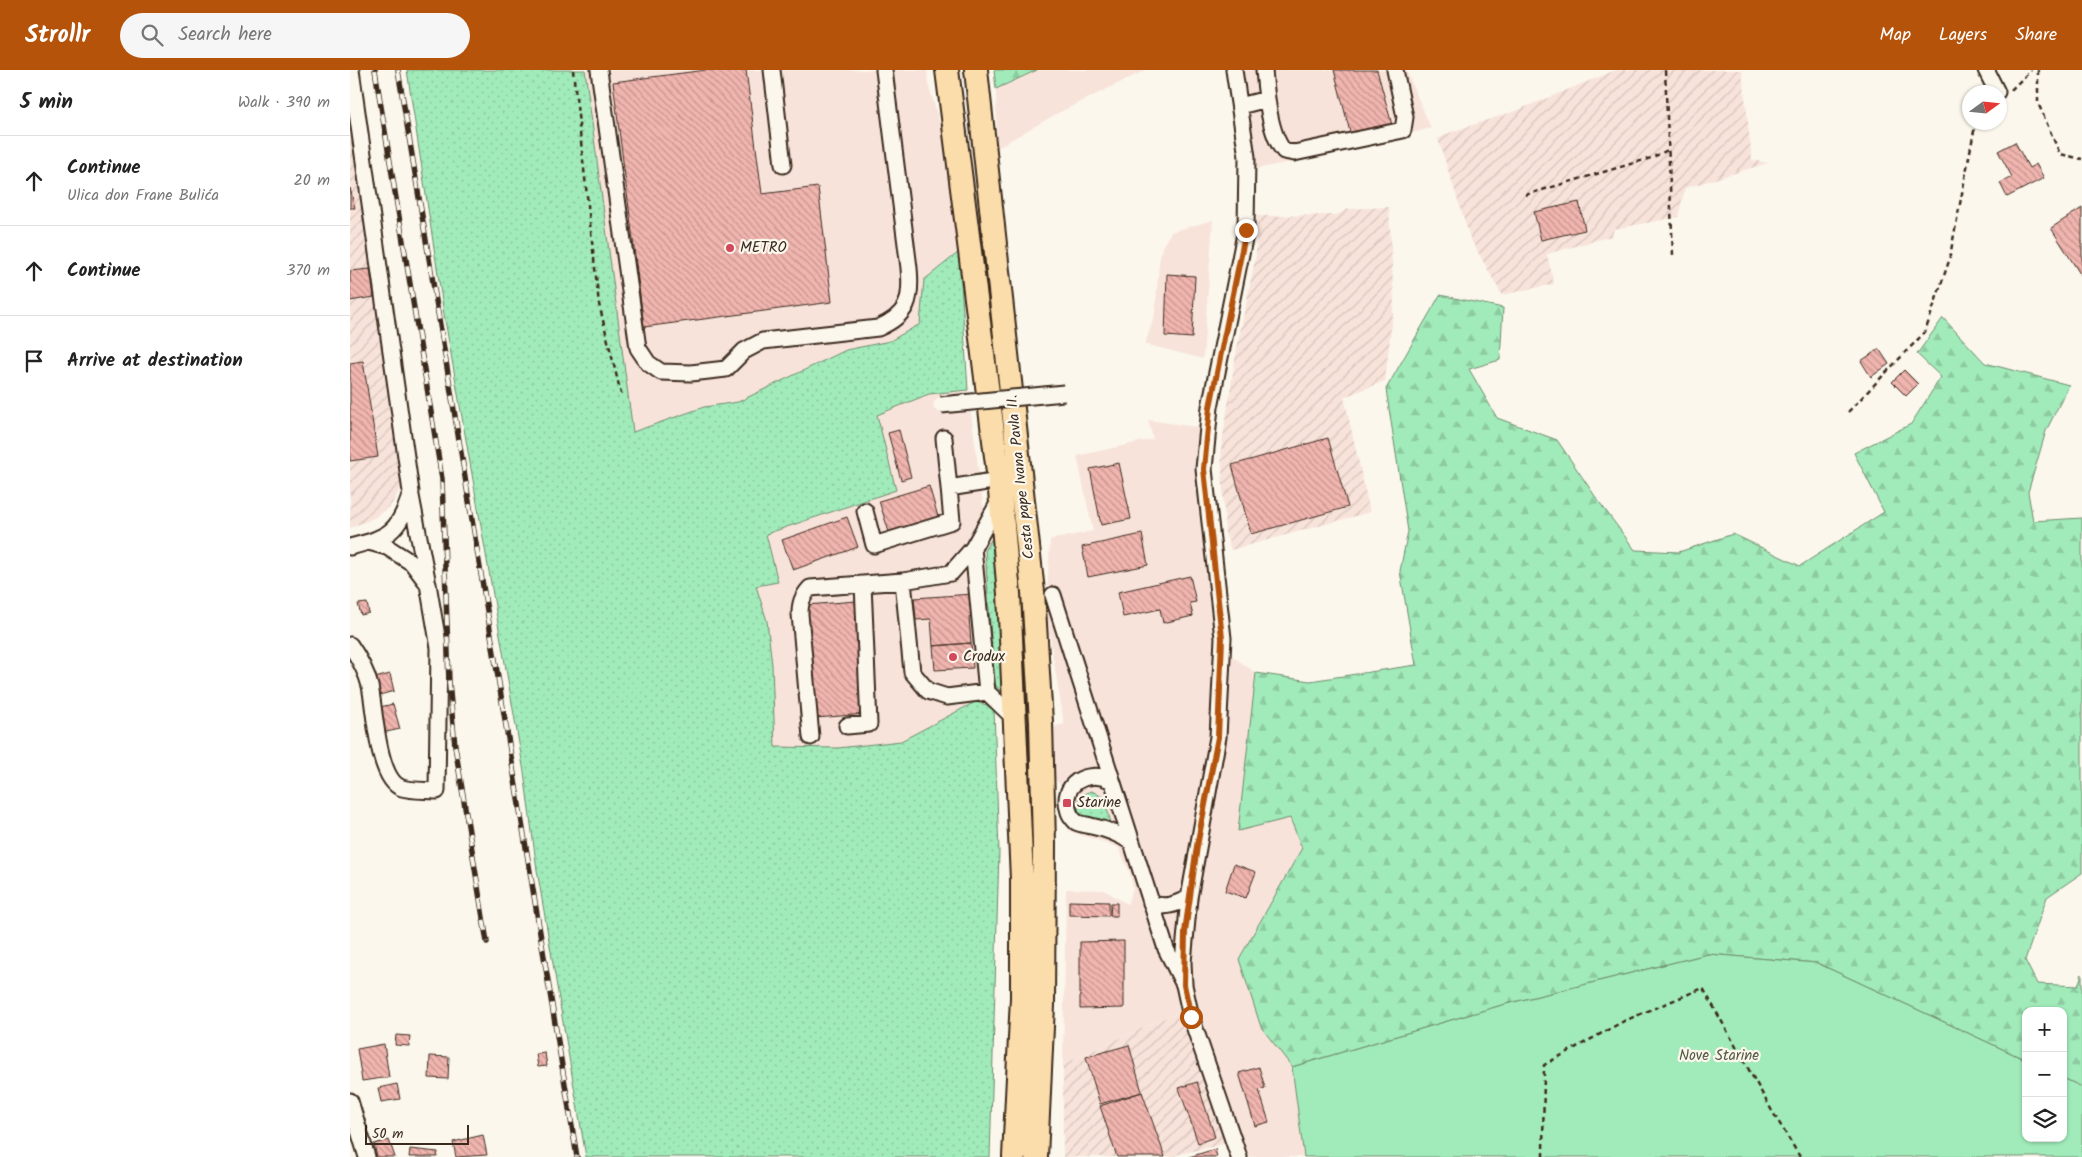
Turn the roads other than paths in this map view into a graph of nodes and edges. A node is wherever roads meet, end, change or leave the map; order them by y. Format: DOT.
graph roads {
  1 [pos="351,70"];
  2 [pos="599,70"];
  3 [pos="772,70"];
  4 [pos="884,70"];
  5 [pos="947,70"];
  6 [pos="976,70"];
  7 [pos="1234,70"];
  8 [pos="1264,70"];
  9 [pos="1395,70"];
  10 [pos="1986,70"];
  11 [pos="1994,85"];
  12 [pos="1267,99"];
  13 [pos="1240,106"];
  14 [pos="783,164"];
  15 [pos="1064,393"];
  16 [pos="941,405"];
  17 [pos="944,438"];
  18 [pos="948,488"];
  19 [pos="1000,490"];
  20 [pos="410,492"];
  21 [pos="865,511"];
  22 [pos="369,542"];
  23 [pos="350,547"];
  24 [pos="973,548"];
  25 [pos="903,581"];
  26 [pos="428,584"];
  27 [pos="863,584"];
  28 [pos="1053,594"];
  29 [pos="350,645"];
  30 [pos="987,692"];
  31 [pos="1016,720"];
  32 [pos="847,726"];
  33 [pos="811,737"];
  34 [pos="1110,780"];
  35 [pos="1131,842"];
  36 [pos="1189,898"];
  37 [pos="1151,903"];
  38 [pos="1184,985"];
  39 [pos="350,1101"];
  40 [pos="367,1157"];
  41 [pos="1014,1157"];
  42 [pos="1036,1157"];
  43 [pos="1239,1157"];
  1 -- 20 [label="street"];
  2 -- 4 [label="street"];
  3 -- 14 [label="street"];
  5 -- 19 [label="highway, Cesta pape Ivana Pavla II."];
  6 -- 42 [label="highway, Cesta pape Ivana Pavla II."];
  7 -- 13 [label="street"];
  8 -- 12 [label="street"];
  9 -- 12 [label="street"];
  10 -- 11 [label="street"];
  12 -- 13 [label="street"];
  13 -- 36 [label="street"];
  15 -- 16 [label="street, bridge"];
  17 -- 18 [label="street"];
  18 -- 19 [label="street"];
  18 -- 21 [label="street"];
  19 -- 24 [label="street"];
  19 -- 31 [label="highway, Cesta pape Ivana Pavla II."];
  20 -- 22 [label="street"];
  20 -- 26 [label="street"];
  22 -- 23 [label="street"];
  22 -- 26 [label="street"];
  24 -- 25 [label="street"];
  24 -- 30 [label="street"];
  25 -- 27 [label="street"];
  25 -- 30 [label="street"];
  26 -- 29 [label="street"];
  27 -- 32 [label="street"];
  27 -- 33 [label="street"];
  28 -- 34 [label="street"];
  30 -- 31 [label="street"];
  31 -- 41 [label="highway, Cesta pape Ivana Pavla II."];
  34 -- 35 [label="street"];
  34 -- 35 [label="street"];
  35 -- 37 [label="street"];
  36 -- 37 [label="street"];
  36 -- 38 [label="street"];
  37 -- 38 [label="street"];
  38 -- 43 [label="street"];
  39 -- 40 [label="street"];
}
